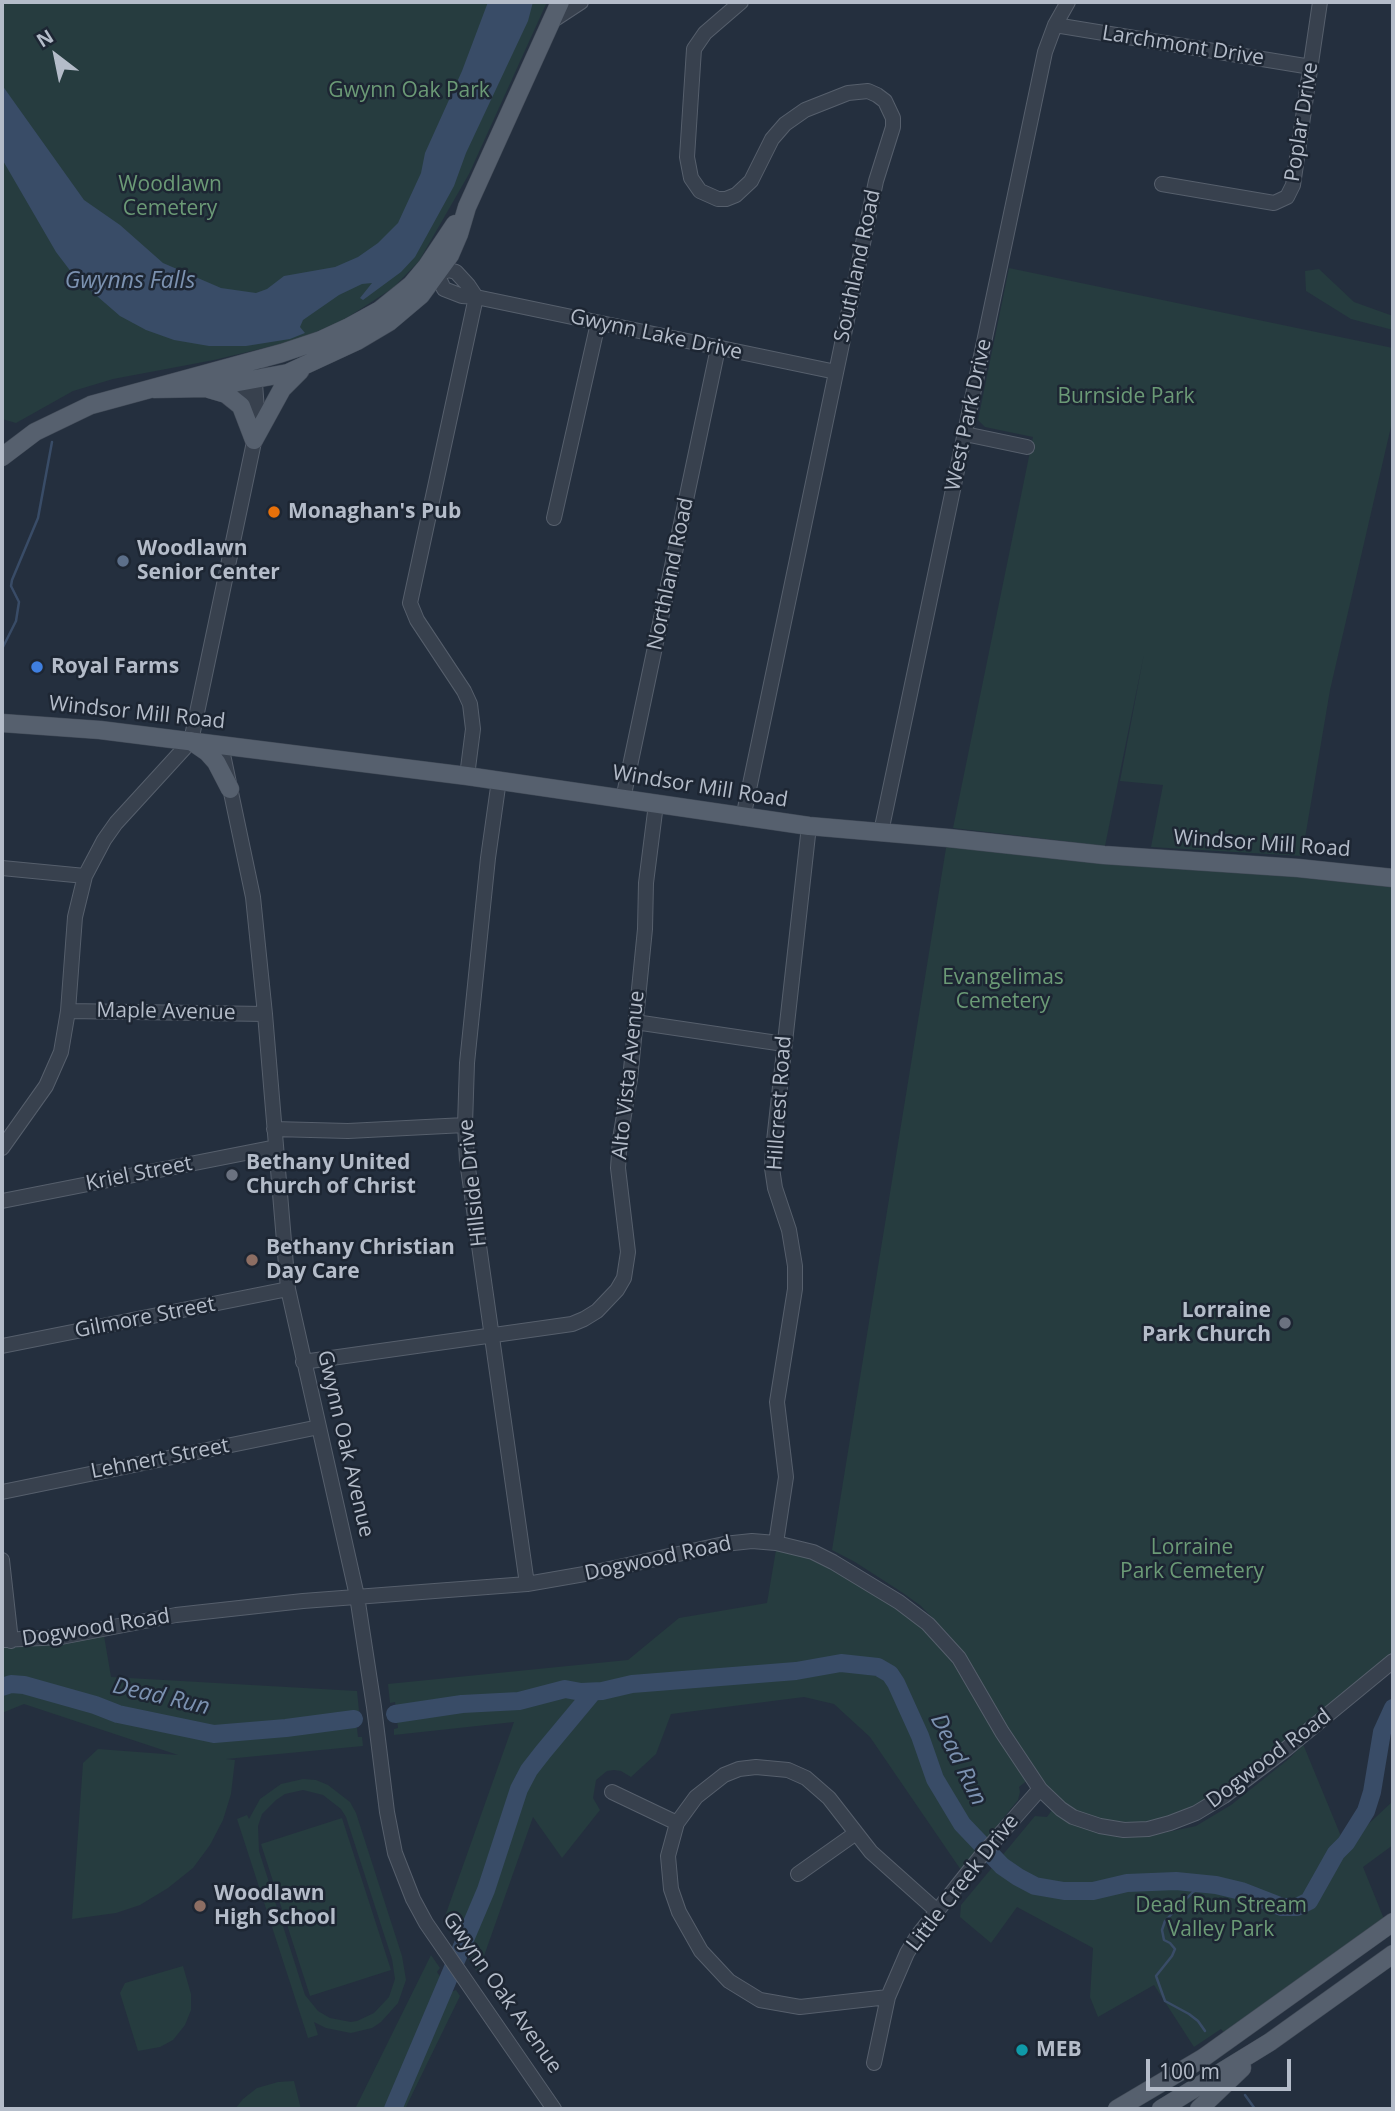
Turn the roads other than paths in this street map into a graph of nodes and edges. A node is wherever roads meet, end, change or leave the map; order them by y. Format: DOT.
graph roads {
  1 [pos="560,2"];
  2 [pos="581,2"];
  3 [pos="741,2"];
  4 [pos="1068,2"];
  5 [pos="1320,2"];
  6 [pos="552,21"];
  7 [pos="1055,25"];
  8 [pos="1311,67"];
  9 [pos="1162,184"];
  10 [pos="432,270"];
  11 [pos="476,297"];
  12 [pos="598,323"];
  13 [pos="718,348"];
  14 [pos="305,366"];
  15 [pos="248,372"];
  16 [pos="836,372"];
  17 [pos="206,388"];
  18 [pos="154,389"];
  19 [pos="965,434"];
  20 [pos="254,440"];
  21 [pos="1027,447"];
  22 [pos="2,457"];
  23 [pos="554,518"];
  24 [pos="2,723"];
  25 [pos="191,741"];
  26 [pos="221,745"];
  27 [pos="467,776"];
  28 [pos="499,780"];
  29 [pos="229,789"];
  30 [pos="623,799"];
  31 [pos="656,804"];
  32 [pos="743,818"];
  33 [pos="809,826"];
  34 [pos="881,832"];
  35 [pos="2,868"];
  36 [pos="85,876"];
  37 [pos="1393,878"];
  38 [pos="68,1011"];
  39 [pos="265,1014"];
  40 [pos="635,1022"];
  41 [pos="784,1044"];
  42 [pos="465,1125"];
  43 [pos="274,1129"];
  44 [pos="276,1147"];
  45 [pos="2,1148"];
  46 [pos="2,1201"];
  47 [pos="288,1289"];
  48 [pos="492,1336"];
  49 [pos="2,1346"];
  50 [pos="303,1362"];
  51 [pos="318,1427"];
  52 [pos="2,1492"];
  53 [pos="776,1543"];
  54 [pos="2,1560"];
  55 [pos="527,1584"];
  56 [pos="357,1596"];
  57 [pos="6,1641"];
  58 [pos="1393,1661"];
  59 [pos="1040,1789"];
  60 [pos="612,1792"];
  61 [pos="677,1823"];
  62 [pos="856,1833"];
  63 [pos="798,1874"];
  64 [pos="937,1911"];
  65 [pos="1393,1922"];
  66 [pos="1393,1954"];
  67 [pos="888,1997"];
  68 [pos="1270,2042"];
  69 [pos="874,2063"];
  70 [pos="1127,2107"];
  71 [pos="554,2109"];
  72 [pos="1161,2109"];
  73 [pos="1199,2109"];
  1 -- 6 [label="main road"];
  2 -- 6 [label="street"];
  3 -- 16 [label="street, Southland Road"];
  4 -- 7 [label="street, West Park Drive"];
  5 -- 8 [label="street, Poplar Drive"];
  6 -- 10 [label="main road"];
  7 -- 8 [label="street, Larchmont Drive"];
  7 -- 19 [label="street, West Park Drive"];
  8 -- 9 [label="street, Poplar Drive"];
  10 -- 11 [label="street, Gwynn Lake Drive"];
  10 -- 14 [label="main road"];
  10 -- 15 [label="main road"];
  11 -- 12 [label="street, Gwynn Lake Drive"];
  11 -- 27 [label="street"];
  12 -- 13 [label="street, Gwynn Lake Drive"];
  12 -- 23 [label="street"];
  13 -- 16 [label="street, Gwynn Lake Drive"];
  13 -- 30 [label="street, Northland Road"];
  14 -- 15 [label="main road"];
  14 -- 20 [label="main road"];
  15 -- 17 [label="main road"];
  15 -- 18 [label="main road"];
  15 -- 20 [label="street"];
  16 -- 32 [label="street, Southland Road"];
  17 -- 18 [label="main road"];
  17 -- 20 [label="main road"];
  18 -- 22 [label="main road"];
  19 -- 21 [label="street"];
  19 -- 34 [label="street, West Park Drive"];
  20 -- 25 [label="street"];
  24 -- 25 [label="main road, Windsor Mill Road"];
  25 -- 26 [label="main road, Windsor Mill Road"];
  25 -- 29 [label="main road"];
  25 -- 36 [label="street"];
  26 -- 27 [label="main road, Windsor Mill Road"];
  26 -- 29 [label="street, Gwynn Oak Avenue"];
  27 -- 28 [label="main road, Windsor Mill Road"];
  28 -- 30 [label="main road, Windsor Mill Road"];
  28 -- 42 [label="street, Hillside Drive"];
  29 -- 39 [label="street, Gwynn Oak Avenue"];
  30 -- 31 [label="main road, Windsor Mill Road"];
  31 -- 32 [label="main road, Windsor Mill Road"];
  31 -- 40 [label="street, Alto Vista Avenue"];
  32 -- 33 [label="main road, Windsor Mill Road"];
  33 -- 34 [label="main road, Windsor Mill Road"];
  33 -- 41 [label="street, Hillcrest Road"];
  34 -- 37 [label="main road, Windsor Mill Road"];
  35 -- 36 [label="street"];
  36 -- 38 [label="street"];
  38 -- 39 [label="street, Maple Avenue"];
  38 -- 45 [label="street"];
  39 -- 43 [label="street, Gwynn Oak Avenue"];
  40 -- 41 [label="street"];
  40 -- 48 [label="street, Alto Vista Avenue"];
  41 -- 53 [label="street, Hillcrest Road"];
  42 -- 43 [label="street"];
  42 -- 48 [label="street, Hillside Drive"];
  43 -- 44 [label="street, Gwynn Oak Avenue"];
  44 -- 46 [label="street, Kriel Street"];
  44 -- 47 [label="street, Gwynn Oak Avenue"];
  47 -- 49 [label="street, Gilmore Street"];
  47 -- 50 [label="street, Gwynn Oak Avenue"];
  48 -- 50 [label="street, Alto Vista Avenue"];
  48 -- 55 [label="street, Hillside Drive"];
  50 -- 51 [label="street, Gwynn Oak Avenue"];
  51 -- 52 [label="street, Lehnert Street"];
  51 -- 56 [label="street, Gwynn Oak Avenue"];
  53 -- 55 [label="street, Dogwood Road"];
  53 -- 59 [label="street, Dogwood Road"];
  54 -- 57 [label="street"];
  55 -- 56 [label="street, Dogwood Road"];
  56 -- 57 [label="street, Dogwood Road"];
  56 -- 71 [label="street, Gwynn Oak Avenue"];
  58 -- 59 [label="street, Dogwood Road"];
  59 -- 64 [label="street, Little Creek Drive"];
  60 -- 61 [label="street"];
  61 -- 62 [label="street"];
  61 -- 67 [label="street"];
  62 -- 63 [label="street"];
  62 -- 64 [label="street"];
  64 -- 67 [label="street, Little Creek Drive"];
  65 -- 70 [label="main road"];
  66 -- 68 [label="main road"];
  67 -- 69 [label="street, Little Creek Drive"];
  68 -- 72 [label="main road"];
  68 -- 73 [label="main road"];
}
